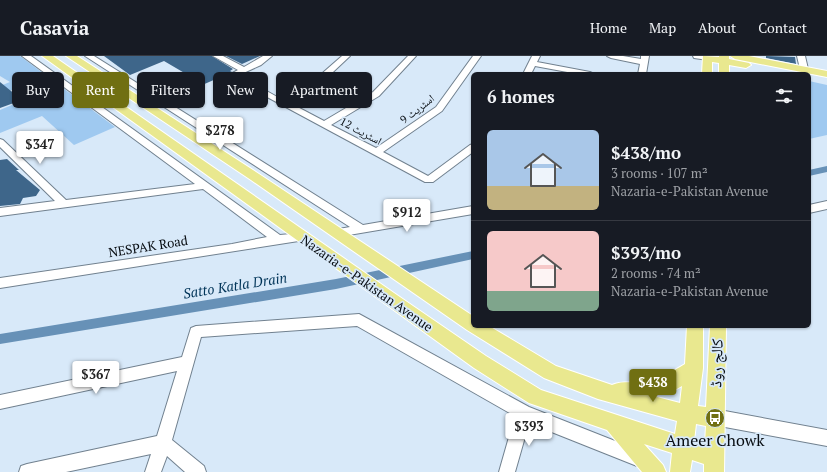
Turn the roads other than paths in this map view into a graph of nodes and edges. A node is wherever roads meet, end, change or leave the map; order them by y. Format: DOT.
graph roads {
  1 [pos="26,56"];
  2 [pos="47,56"];
  3 [pos="53,56"];
  4 [pos="64,56"];
  5 [pos="71,56"];
  6 [pos="217,56"];
  7 [pos="268,56"];
  8 [pos="346,56"];
  9 [pos="412,56"];
  10 [pos="477,56"];
  11 [pos="611,56"];
  12 [pos="697,56"];
  13 [pos="735,56"];
  14 [pos="801,56"];
  15 [pos="708,57"];
  16 [pos="534,59"];
  17 [pos="644,59"];
  18 [pos="724,59"];
  19 [pos="85,60"];
  20 [pos="244,70"];
  21 [pos="66,71"];
  22 [pos="240,72"];
  23 [pos="328,72"];
  24 [pos="528,72"];
  25 [pos="583,72"];
  26 [pos="642,72"];
  27 [pos="707,72"];
  28 [pos="724,72"];
  29 [pos="781,72"];
  30 [pos="799,72"];
  31 [pos="806,72"];
  32 [pos="811,74"];
  33 [pos="827,74"];
  34 [pos="811,75"];
  35 [pos="827,81"];
  36 [pos="293,108"];
  37 [pos="324,124"];
  38 [pos="0,142"];
  39 [pos="471,148"];
  40 [pos="10,152"];
  41 [pos="376,152"];
  42 [pos="0,154"];
  43 [pos="203,186"];
  44 [pos="64,204"];
  45 [pos="827,205"];
  46 [pos="811,209"];
  47 [pos="471,210"];
  48 [pos="0,212"];
  49 [pos="362,229"];
  50 [pos="337,233"];
  51 [pos="301,237"];
  52 [pos="278,239"];
  53 [pos="0,283"];
  54 [pos="471,323"];
  55 [pos="479,328"];
  56 [pos="695,328"];
  57 [pos="718,328"];
  58 [pos="187,362"];
  59 [pos="694,368"];
  60 [pos="598,390"];
  61 [pos="0,402"];
  62 [pos="524,413"];
  63 [pos="687,414"];
  64 [pos="714,417"];
  65 [pos="613,424"];
  66 [pos="827,438"];
  67 [pos="164,443"];
  68 [pos="684,447"];
  69 [pos="714,465"];
  70 [pos="652,467"];
  71 [pos="27,472"];
  72 [pos="153,472"];
  73 [pos="198,472"];
  74 [pos="507,472"];
  75 [pos="680,472"];
  1 -- 43 [label="street"];
  2 -- 21 [label="main road, Nazaria-e-Pakistan Avenue"];
  3 -- 21 [label="main road"];
  4 -- 19 [label="main road"];
  5 -- 19 [label="main road, Nazaria-e-Pakistan Avenue"];
  6 -- 20 [label="street"];
  7 -- 20 [label="street"];
  8 -- 23 [label="street"];
  9 -- 37 [label="street"];
  10 -- 41 [label="street, اسٹریٹ 9"];
  11 -- 17 [label="street"];
  12 -- 15 [label="street"];
  13 -- 30 [label="main road"];
  14 -- 31 [label="street"];
  15 -- 18 [label="main road"];
  15 -- 27 [label="main road"];
  16 -- 24 [label="street"];
  16 -- 25 [label="street"];
  17 -- 26 [label="street"];
  18 -- 28 [label="main road"];
  18 -- 29 [label="main road"];
  19 -- 49 [label="street"];
  19 -- 50 [label="main road, Nazaria-e-Pakistan Avenue"];
  20 -- 22 [label="street"];
  21 -- 51 [label="main road, Nazaria-e-Pakistan Avenue"];
  32 -- 33 [label="main road"];
  34 -- 35 [label="main road"];
  36 -- 37 [label="street, اسٹریٹ 12"];
  37 -- 41 [label="street, اسٹریٹ 12"];
  38 -- 40 [label="street"];
  39 -- 41 [label="street, اسٹریٹ 12"];
  40 -- 42 [label="street"];
  40 -- 44 [label="street"];
  43 -- 44 [label="street"];
  43 -- 52 [label="street"];
  44 -- 48 [label="street"];
  45 -- 46 [label="street"];
  47 -- 49 [label="street"];
  49 -- 50 [label="street"];
  50 -- 54 [label="main road, Nazaria-e-Pakistan Avenue"];
  51 -- 52 [label="street, NESPAK Road"];
  51 -- 65 [label="main road, Nazaria-e-Pakistan Avenue"];
  52 -- 53 [label="street, NESPAK Road"];
  55 -- 60 [label="main road, Nazaria-e-Pakistan Avenue"];
  56 -- 59 [label="main road, کالج روڈ"];
  57 -- 64 [label="main road, کالج روڈ"];
  58 -- 61 [label="street"];
  58 -- 62 [label="street"];
  58 -- 67 [label="street"];
  59 -- 60 [label="main road"];
  59 -- 63 [label="main road, کالج روڈ"];
  60 -- 63 [label="main road, Nazaria-e-Pakistan Avenue"];
  62 -- 70 [label="street"];
  62 -- 74 [label="street"];
  63 -- 64 [label="main road, Nazaria-e-Pakistan Avenue"];
  63 -- 68 [label="main road, کالج روڈ"];
  64 -- 66 [label="street"];
  64 -- 69 [label="main road, کالج روڈ"];
  65 -- 68 [label="main road, Nazaria-e-Pakistan Avenue"];
  65 -- 70 [label="main road"];
  67 -- 71 [label="street"];
  67 -- 72 [label="street"];
  67 -- 73 [label="street"];
  68 -- 69 [label="main road, Nazaria-e-Pakistan Avenue"];
  68 -- 75 [label="main road, کالج روڈ"];
}
